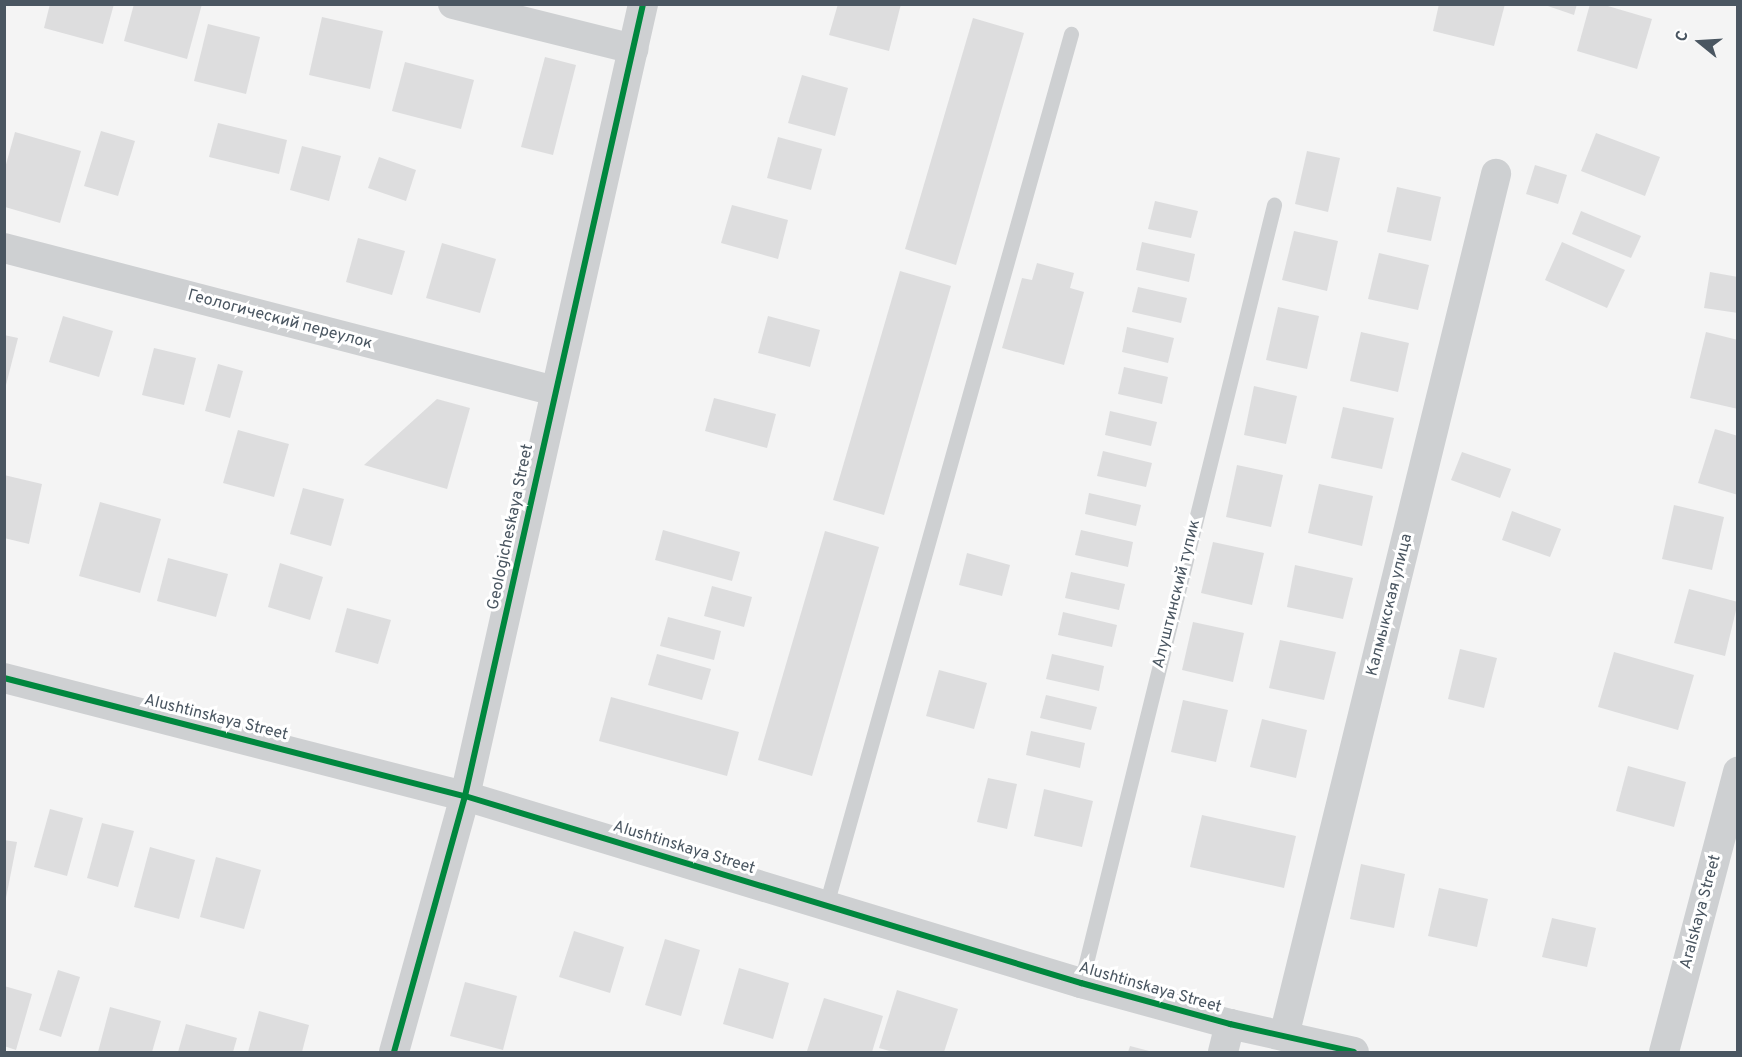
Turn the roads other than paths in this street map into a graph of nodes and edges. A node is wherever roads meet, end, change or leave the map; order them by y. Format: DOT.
graph roads {
  1 [pos="453,4"];
  2 [pos="643,4"];
  3 [pos="1071,34"];
  4 [pos="633,49"];
  5 [pos="1496,174"];
  6 [pos="1274,205"];
  7 [pos="4,248"];
  8 [pos="555,391"];
  9 [pos="4,678"];
  10 [pos="1737,772"];
  11 [pos="465,795"];
  12 [pos="826,905"];
  13 [pos="1081,983"];
  14 [pos="1230,1024"];
  15 [pos="1284,1036"];
  16 [pos="394,1053"];
  17 [pos="1223,1053"];
  18 [pos="1354,1053"];
  19 [pos="1664,1053"];
  1 -- 4 [label="street"];
  2 -- 4 [label="street, Geologicheskaya Street"];
  3 -- 12 [label="lane"];
  4 -- 8 [label="street, Geologicheskaya Street"];
  5 -- 15 [label="street, Калмыкская улица"];
  6 -- 13 [label="lane, Алуштинский тупик"];
  7 -- 8 [label="street, Геологический переулок"];
  8 -- 11 [label="street, Geologicheskaya Street"];
  9 -- 11 [label="street, Alushtinskaya Street"];
  10 -- 19 [label="street, Aralskaya Street"];
  11 -- 12 [label="street, Alushtinskaya Street"];
  11 -- 16 [label="street, Geologicheskaya Street"];
  12 -- 13 [label="street, Alushtinskaya Street"];
  13 -- 14 [label="street, Alushtinskaya Street"];
  14 -- 15 [label="street, Alushtinskaya Street"];
  14 -- 17 [label="street"];
  15 -- 18 [label="street, Alushtinskaya Street"];
}
